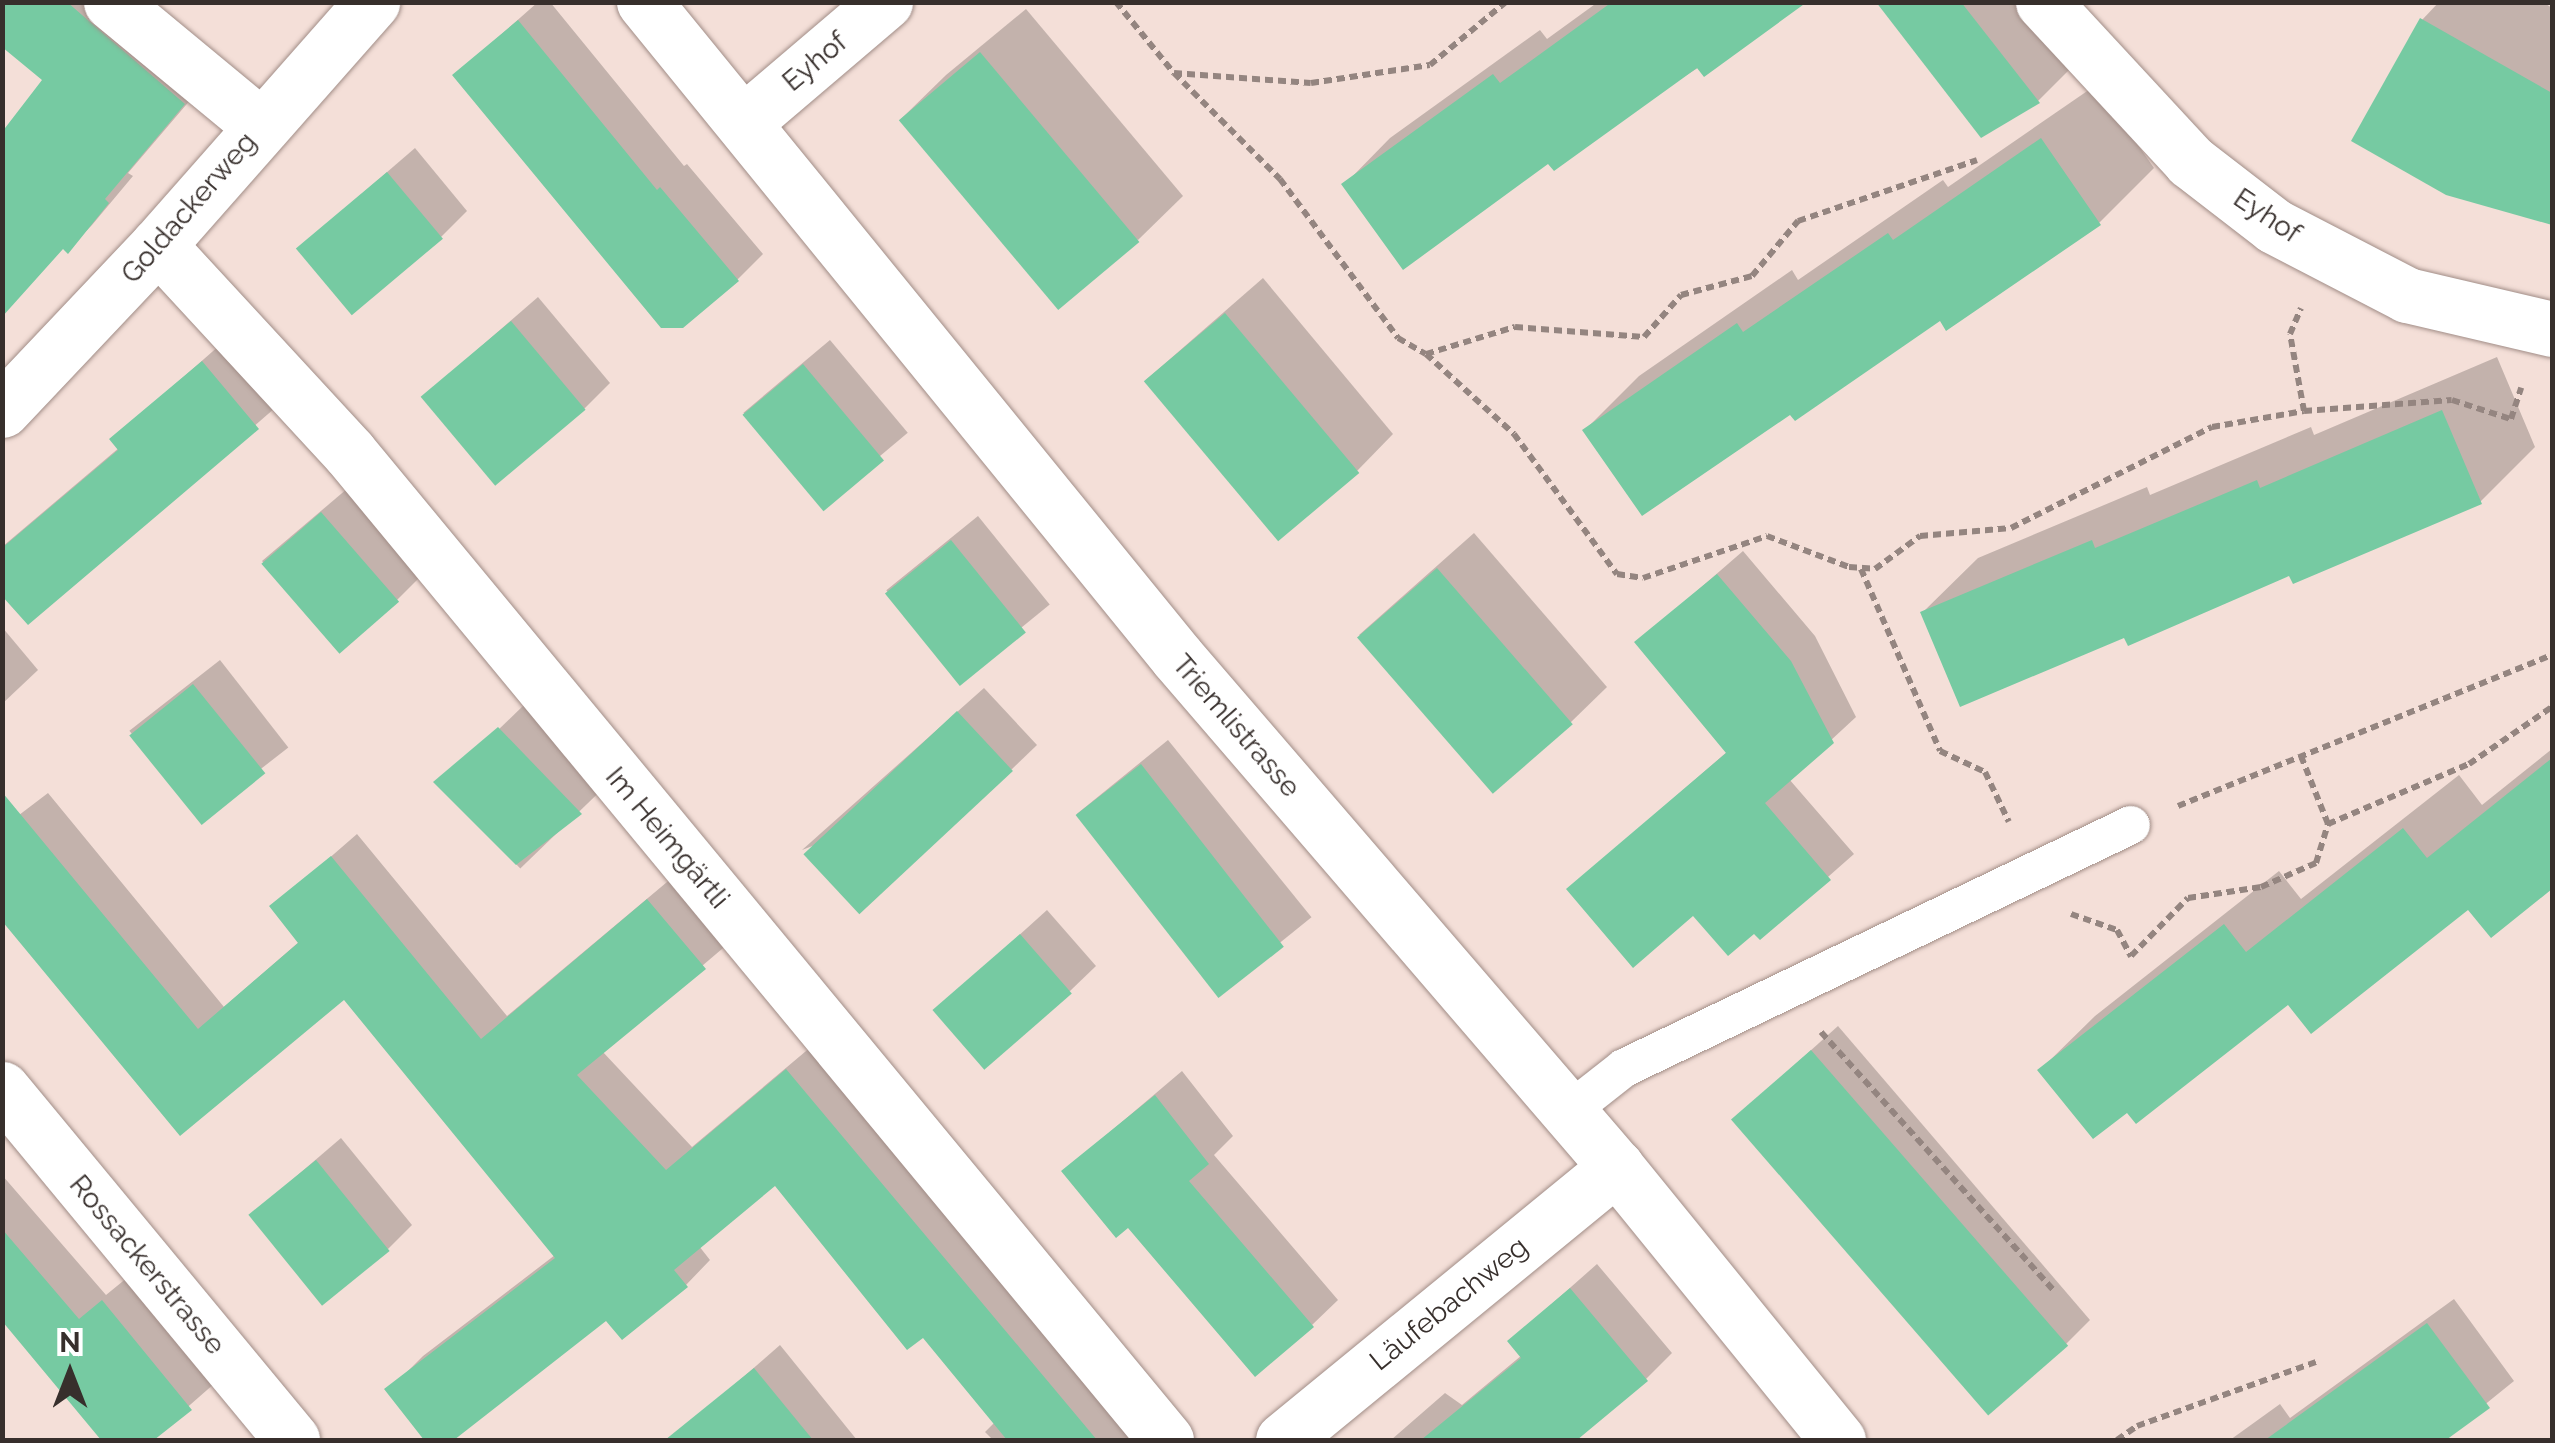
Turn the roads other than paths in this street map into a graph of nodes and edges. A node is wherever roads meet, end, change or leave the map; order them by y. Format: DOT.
graph roads {
  1 [pos="111,2"];
  2 [pos="372,2"];
  3 [pos="644,2"];
  4 [pos="885,2"];
  5 [pos="2043,2"];
  6 [pos="745,122"];
  7 [pos="260,126"];
  8 [pos="158,246"];
  9 [pos="2546,327"];
  10 [pos="2,410"];
  11 [pos="2131,825"];
  12 [pos="2,1089"];
  13 [pos="1568,1112"];
  14 [pos="1616,1167"];
  15 [pos="292,1440"];
  16 [pos="1166,1440"];
  17 [pos="1282,1440"];
  18 [pos="1838,1440"];
  1 -- 7 [label="street"];
  2 -- 7 [label="street, Goldackerweg"];
  3 -- 6 [label="street, Triemlistrasse"];
  4 -- 6 [label="street, Eyhof"];
  5 -- 9 [label="street, Eyhof"];
  6 -- 13 [label="street, Triemlistrasse"];
  7 -- 8 [label="street, Goldackerweg"];
  8 -- 10 [label="street, Goldackerweg"];
  8 -- 16 [label="street, Im Heimgärtli"];
  11 -- 13 [label="lane"];
  12 -- 15 [label="street, Rossackerstrasse"];
  13 -- 14 [label="street, Triemlistrasse"];
  14 -- 17 [label="street, Läufebachweg"];
  14 -- 18 [label="street, Triemlistrasse"];
}
